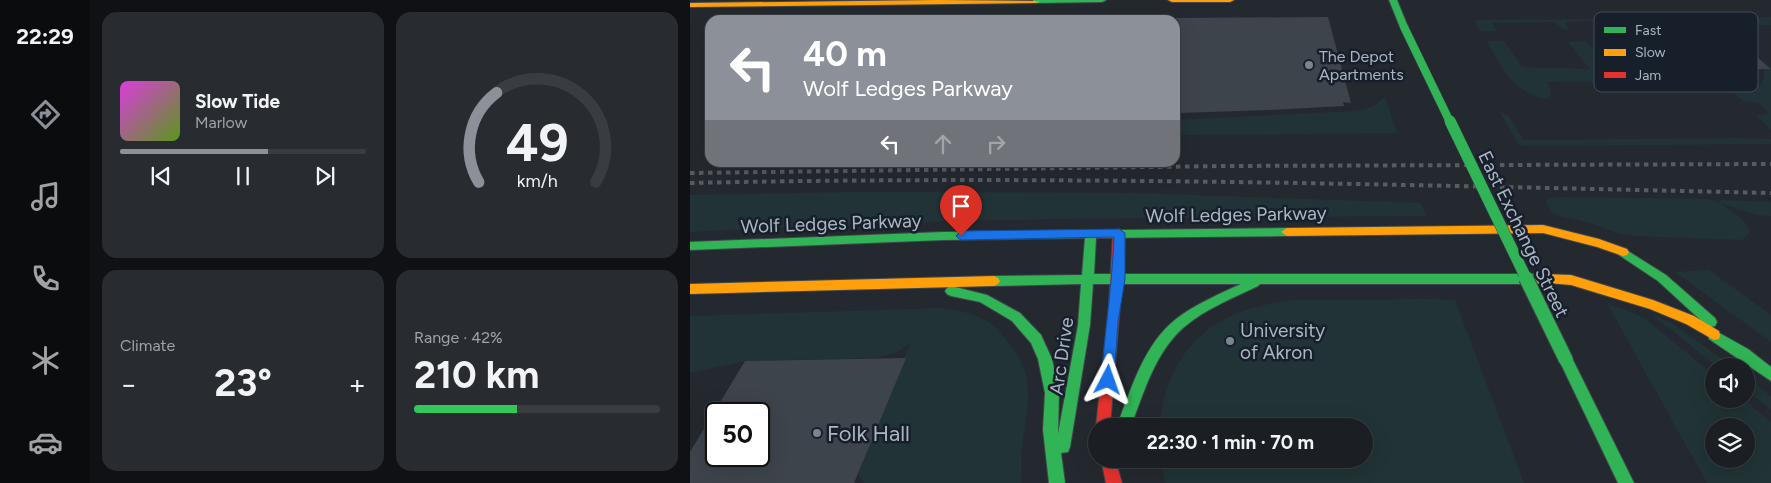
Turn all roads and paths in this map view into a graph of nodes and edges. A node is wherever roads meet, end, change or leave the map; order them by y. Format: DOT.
graph roads {
  1 [pos="1015,0"];
  2 [pos="1102,0"];
  3 [pos="1172,0"];
  4 [pos="1230,0"];
  5 [pos="1393,0"];
  6 [pos="690,5"];
  7 [pos="1092,233"];
  8 [pos="1119,233"];
  9 [pos="690,246"];
  10 [pos="1088,278"];
  11 [pos="1118,279"];
  12 [pos="1266,279"];
  13 [pos="905,283"];
  14 [pos="690,289"];
  15 [pos="1743,353"];
  16 [pos="1771,374"];
  17 [pos="1104,418"];
  18 [pos="1127,418"];
  19 [pos="1110,468"];
  20 [pos="1058,483"];
  21 [pos="1114,483"];
  22 [pos="1626,483"];
  1 -- 2 [label="main road"];
  1 -- 6 [label="main road"];
  3 -- 4 [label="main road"];
  5 -- 22 [label="main road, East Exchange Street, bridge"];
  7 -- 8 [label="main road, Wolf Ledges Parkway"];
  7 -- 9 [label="main road, Wolf Ledges Parkway"];
  7 -- 10 [label="main road, Arc Drive"];
  8 -- 11 [label="main road"];
  8 -- 15 [label="main road, Wolf Ledges Parkway"];
  10 -- 11 [label="main road, Wolf Ledges Parkway"];
  10 -- 13 [label="main road, Wolf Ledges Parkway"];
  10 -- 20 [label="main road, Arc Drive"];
  11 -- 12 [label="main road, Wolf Ledges Parkway"];
  11 -- 17 [label="main road"];
  12 -- 15 [label="main road, Wolf Ledges Parkway"];
  12 -- 18 [label="main road"];
  13 -- 14 [label="main road, Wolf Ledges Parkway"];
  13 -- 20 [label="main road"];
  15 -- 16 [label="main road, Wolf Ledges Parkway"];
  19 -- 21 [label="main road"];
}
